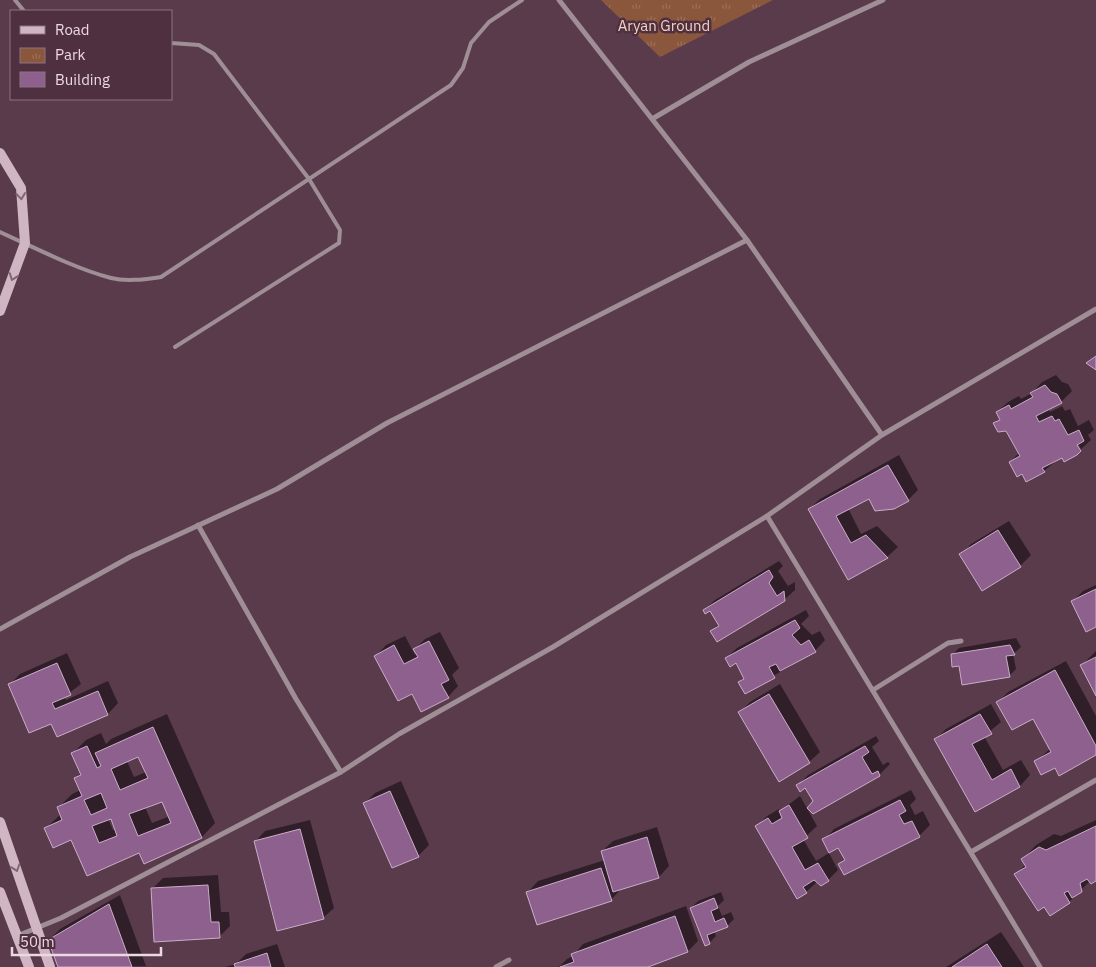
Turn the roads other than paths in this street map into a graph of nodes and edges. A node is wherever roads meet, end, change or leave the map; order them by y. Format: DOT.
graph roads {
  1 [pos="522,0"];
  2 [pos="559,0"];
  3 [pos="883,0"];
  4 [pos="172,43"];
  5 [pos="652,119"];
  6 [pos="0,153"];
  7 [pos="310,179"];
  8 [pos="0,232"];
  9 [pos="747,240"];
  10 [pos="25,243"];
  11 [pos="3,293"];
  12 [pos="1096,309"];
  13 [pos="0,310"];
  14 [pos="175,348"];
  15 [pos="882,435"];
  16 [pos="767,516"];
  17 [pos="198,525"];
  18 [pos="0,629"];
  19 [pos="961,641"];
  20 [pos="873,690"];
  21 [pos="341,772"];
  22 [pos="1096,780"];
  23 [pos="0,822"];
  24 [pos="971,852"];
  25 [pos="0,892"];
  26 [pos="36,928"];
  27 [pos="17,936"];
  28 [pos="509,960"];
  29 [pos="29,967"];
  30 [pos="50,967"];
  31 [pos="496,967"];
  32 [pos="1040,967"];
  1 -- 7 [label="lane"];
  2 -- 5 [label="street"];
  3 -- 5 [label="street"];
  4 -- 7 [label="lane"];
  5 -- 9 [label="street"];
  6 -- 10 [label="street, one-way"];
  7 -- 10 [label="lane"];
  7 -- 14 [label="lane"];
  8 -- 10 [label="lane"];
  9 -- 15 [label="street"];
  9 -- 17 [label="street"];
  10 -- 11 [label="street, one-way"];
  11 -- 13 [label="street"];
  12 -- 15 [label="street"];
  15 -- 16 [label="street"];
  16 -- 20 [label="street"];
  16 -- 21 [label="street"];
  17 -- 18 [label="street"];
  17 -- 21 [label="street"];
  19 -- 20 [label="street"];
  20 -- 24 [label="street"];
  21 -- 26 [label="street"];
  22 -- 24 [label="street"];
  23 -- 26 [label="street, one-way"];
  24 -- 32 [label="street"];
  25 -- 27 [label="street"];
  26 -- 27 [label="street"];
  26 -- 30 [label="street"];
  27 -- 29 [label="street"];
  28 -- 31 [label="street"];
}
